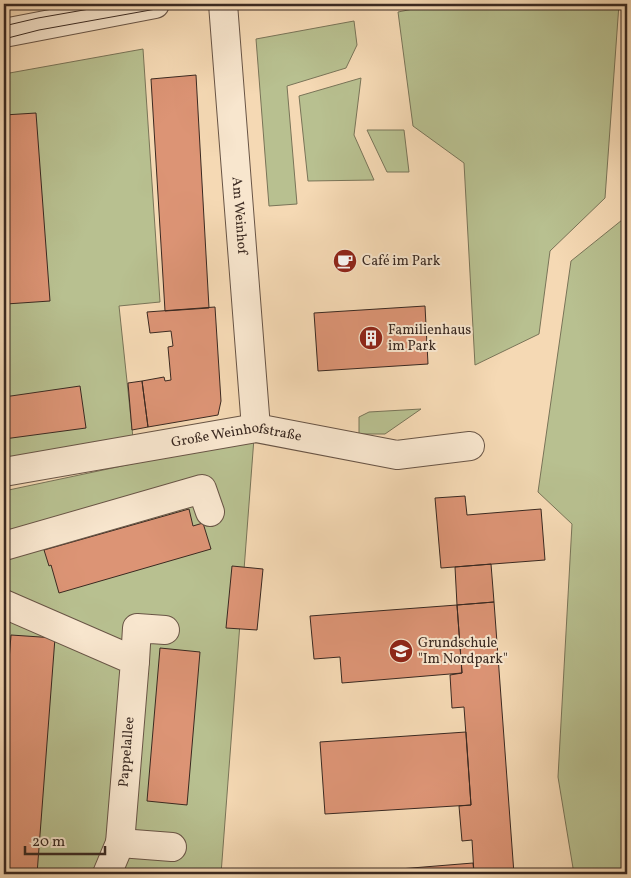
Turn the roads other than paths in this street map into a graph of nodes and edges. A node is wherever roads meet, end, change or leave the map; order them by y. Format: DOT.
graph roads {
  1 [pos="155,4"];
  2 [pos="224,4"];
  3 [pos="4,33"];
  4 [pos="256,428"];
  5 [pos="470,446"];
  6 [pos="4,472"];
  7 [pos="210,512"];
  8 [pos="4,546"];
  9 [pos="4,604"];
  10 [pos="165,630"];
  11 [pos="135,661"];
  12 [pos="120,843"];
  13 [pos="172,847"];
  14 [pos="107,874"];
  1 -- 3 [label="street"];
  2 -- 4 [label="street, Am Weinhof"];
  4 -- 5 [label="street, Große Weinhofstraße"];
  4 -- 6 [label="street, Große Weinhofstraße"];
  7 -- 8 [label="street"];
  9 -- 11 [label="street"];
  10 -- 11 [label="street, Pappelallee"];
  11 -- 12 [label="street, Pappelallee"];
  12 -- 13 [label="street"];
  12 -- 14 [label="street, Pappelallee"];
}
